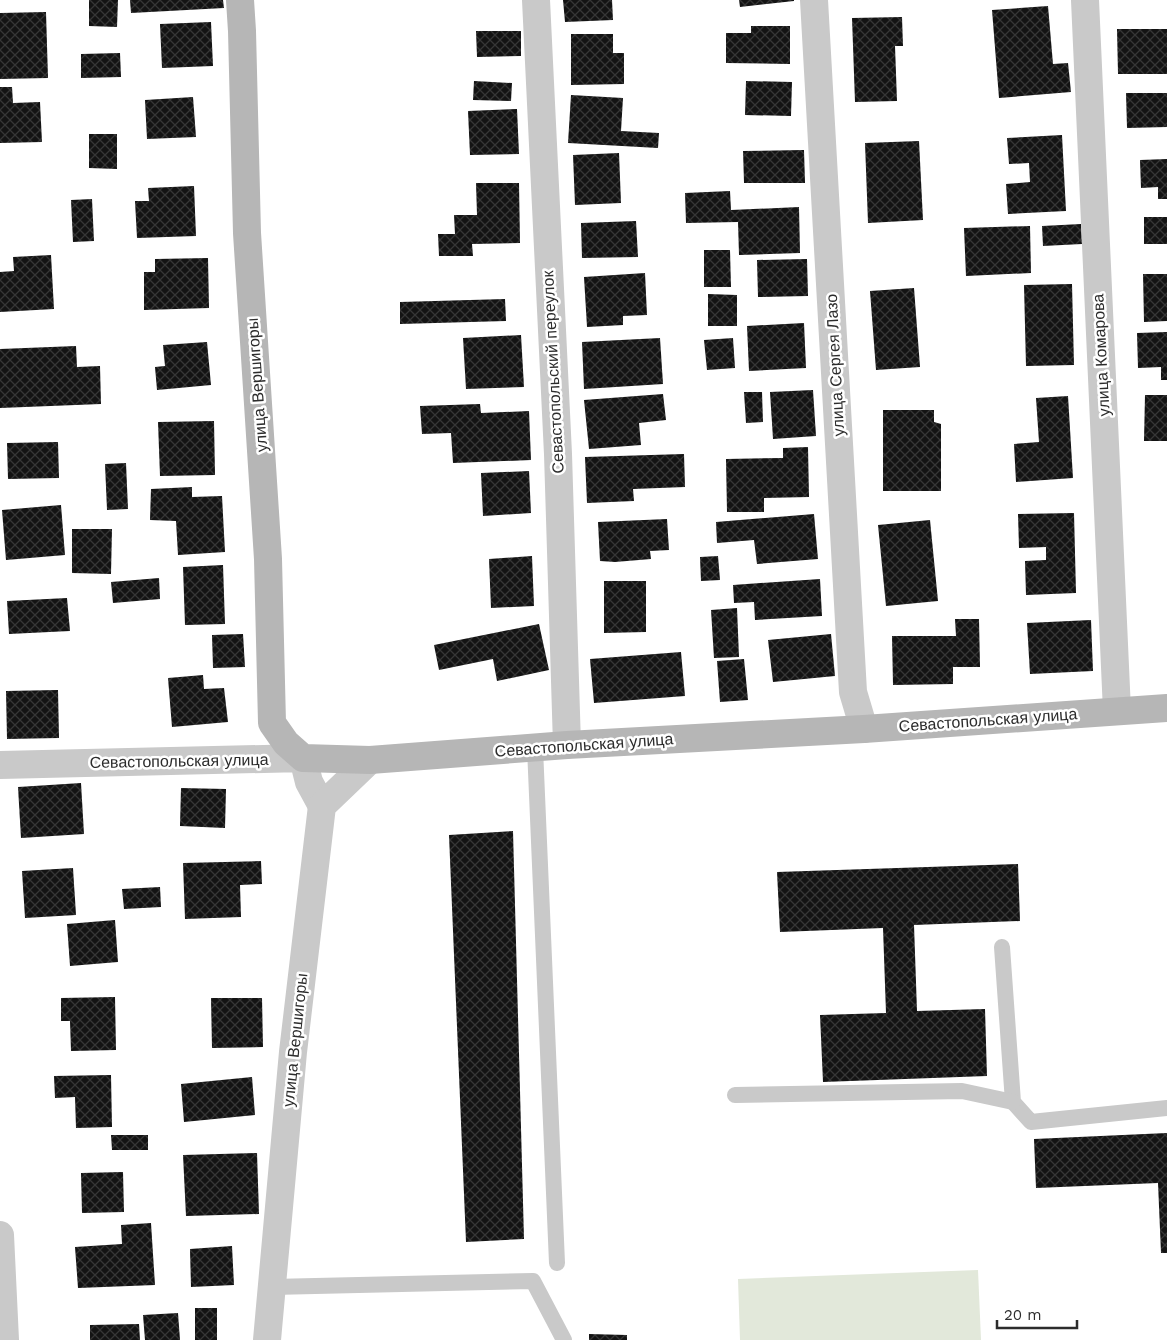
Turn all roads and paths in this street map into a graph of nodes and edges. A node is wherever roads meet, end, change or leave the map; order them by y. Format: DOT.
graph roads {
  1 [pos="240,0"];
  2 [pos="536,0"];
  3 [pos="814,0"];
  4 [pos="1085,0"];
  5 [pos="1167,708"];
  6 [pos="1117,710"];
  7 [pos="864,729"];
  8 [pos="567,745"];
  9 [pos="535,748"];
  10 [pos="303,758"];
  11 [pos="370,760"];
  12 [pos="0,765"];
  13 [pos="322,806"];
  14 [pos="1002,947"];
  15 [pos="734,1095"];
  16 [pos="1013,1102"];
  17 [pos="1167,1108"];
  18 [pos="0,1235"];
  19 [pos="557,1263"];
  20 [pos="272,1287"];
  21 [pos="5,1340"];
  22 [pos="267,1340"];
  23 [pos="564,1340"];
  1 -- 10 [label="street, улица Вершигоры"];
  2 -- 8 [label="street, Севастопольский переулок"];
  3 -- 7 [label="street, улица Сергея Лазо"];
  4 -- 6 [label="street, улица Комарова"];
  5 -- 6 [label="street, Севастопольская улица"];
  6 -- 7 [label="street, Севастопольская улица"];
  7 -- 8 [label="street, Севастопольская улица"];
  8 -- 9 [label="street, Севастопольская улица"];
  9 -- 11 [label="street, Севастопольская улица"];
  9 -- 19 [label="lane"];
  10 -- 11 [label="street, Севастопольская улица"];
  10 -- 12 [label="street, Севастопольская улица"];
  10 -- 13 [label="street"];
  11 -- 13 [label="street"];
  13 -- 20 [label="street, улица Вершигоры"];
  14 -- 16 [label="lane"];
  15 -- 16 [label="lane"];
  16 -- 17 [label="lane"];
  18 -- 21 [label="street"];
  20 -- 22 [label="street, улица Вершигоры"];
  20 -- 23 [label="lane"];
}
